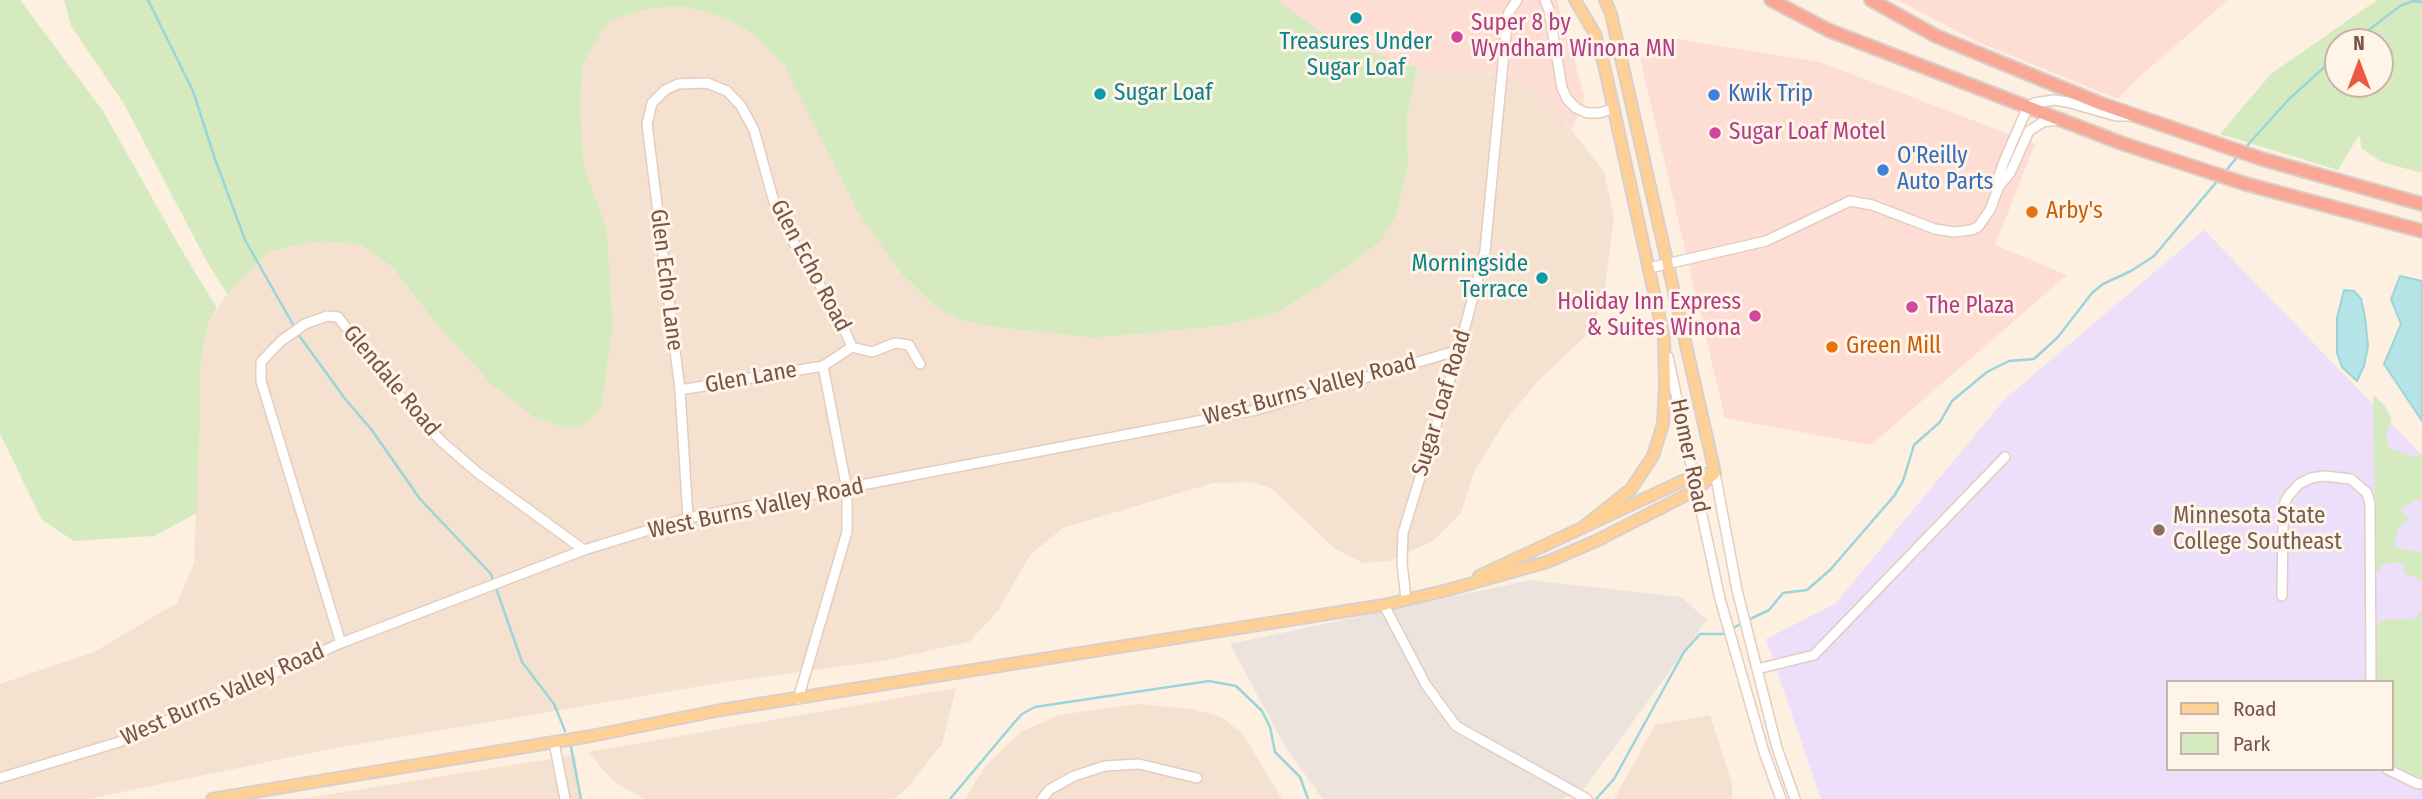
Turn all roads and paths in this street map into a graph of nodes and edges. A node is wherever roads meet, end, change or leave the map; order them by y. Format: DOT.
graph roads {
  1 [pos="1517,0"];
  2 [pos="1545,0"];
  3 [pos="1575,0"];
  4 [pos="1605,0"];
  5 [pos="1771,0"];
  6 [pos="1871,0"];
  7 [pos="707,83"];
  8 [pos="2028,108"];
  9 [pos="1612,109"];
  10 [pos="2133,116"];
  11 [pos="2059,120"];
  12 [pos="1999,186"];
  13 [pos="2422,204"];
  14 [pos="2422,231"];
  15 [pos="1667,264"];
  16 [pos="1649,268"];
  17 [pos="1664,338"];
  18 [pos="852,348"];
  19 [pos="1459,350"];
  20 [pos="920,364"];
  21 [pos="823,366"];
  22 [pos="680,390"];
  23 [pos="2005,457"];
  24 [pos="1715,473"];
  25 [pos="1693,476"];
  26 [pos="847,490"];
  27 [pos="1696,490"];
  28 [pos="688,518"];
  29 [pos="1582,528"];
  30 [pos="584,550"];
  31 [pos="1448,590"];
  32 [pos="2281,596"];
  33 [pos="1406,599"];
  34 [pos="1384,605"];
  35 [pos="341,643"];
  36 [pos="1757,669"];
  37 [pos="2371,680"];
  38 [pos="798,699"];
  39 [pos="554,741"];
  40 [pos="2391,771"];
  41 [pos="0,778"];
  42 [pos="1197,778"];
  43 [pos="2422,784"];
  44 [pos="212,799"];
  45 [pos="565,799"];
  46 [pos="1042,799"];
  47 [pos="1587,799"];
  48 [pos="1781,799"];
  49 [pos="1795,799"];
  1 -- 19 [label="street, Sugar Loaf Road"];
  2 -- 9 [label="street"];
  3 -- 9 [label="main road, Homer Road"];
  4 -- 15 [label="main road, Homer Road"];
  5 -- 8 [label="highway"];
  6 -- 10 [label="highway"];
  7 -- 18 [label="street, Glen Echo Road"];
  7 -- 22 [label="street, Glen Echo Lane"];
  8 -- 10 [label="street"];
  8 -- 11 [label="highway"];
  8 -- 12 [label="street"];
  9 -- 16 [label="main road, Homer Road"];
  10 -- 13 [label="highway"];
  11 -- 12 [label="street"];
  11 -- 14 [label="highway"];
  12 -- 15 [label="street"];
  15 -- 16 [label="street"];
  15 -- 24 [label="main road, Homer Road"];
  16 -- 17 [label="main road, Homer Road"];
  17 -- 25 [label="street, Homer Road"];
  17 -- 29 [label="main road"];
  18 -- 20 [label="street"];
  18 -- 21 [label="street, Glen Echo Road"];
  19 -- 26 [label="street, West Burns Valley Road"];
  19 -- 33 [label="street, Sugar Loaf Road"];
  21 -- 22 [label="street, Glen Lane"];
  21 -- 26 [label="street, Glen Echo Road"];
  22 -- 28 [label="street, Glen Echo Lane"];
  23 -- 36 [label="street"];
  24 -- 25 [label="main road"];
  24 -- 27 [label="main road"];
  24 -- 36 [label="street, Homer Road"];
  25 -- 27 [label="street, Homer Road"];
  25 -- 29 [label="main road"];
  26 -- 28 [label="street, West Burns Valley Road"];
  26 -- 38 [label="street, Glen Echo Road"];
  27 -- 31 [label="main road"];
  27 -- 48 [label="street, Homer Road"];
  28 -- 30 [label="street, West Burns Valley Road"];
  29 -- 31 [label="main road"];
  30 -- 35 [label="street, West Burns Valley Road"];
  30 -- 35 [label="street, Glendale Road"];
  31 -- 33 [label="main road"];
  32 -- 37 [label="street"];
  33 -- 34 [label="main road"];
  34 -- 38 [label="main road"];
  34 -- 47 [label="street"];
  35 -- 41 [label="street, West Burns Valley Road"];
  36 -- 49 [label="street, Homer Road"];
  38 -- 39 [label="main road"];
  39 -- 44 [label="main road"];
  39 -- 45 [label="street"];
  40 -- 43 [label="street"];
  42 -- 46 [label="street"];
}
